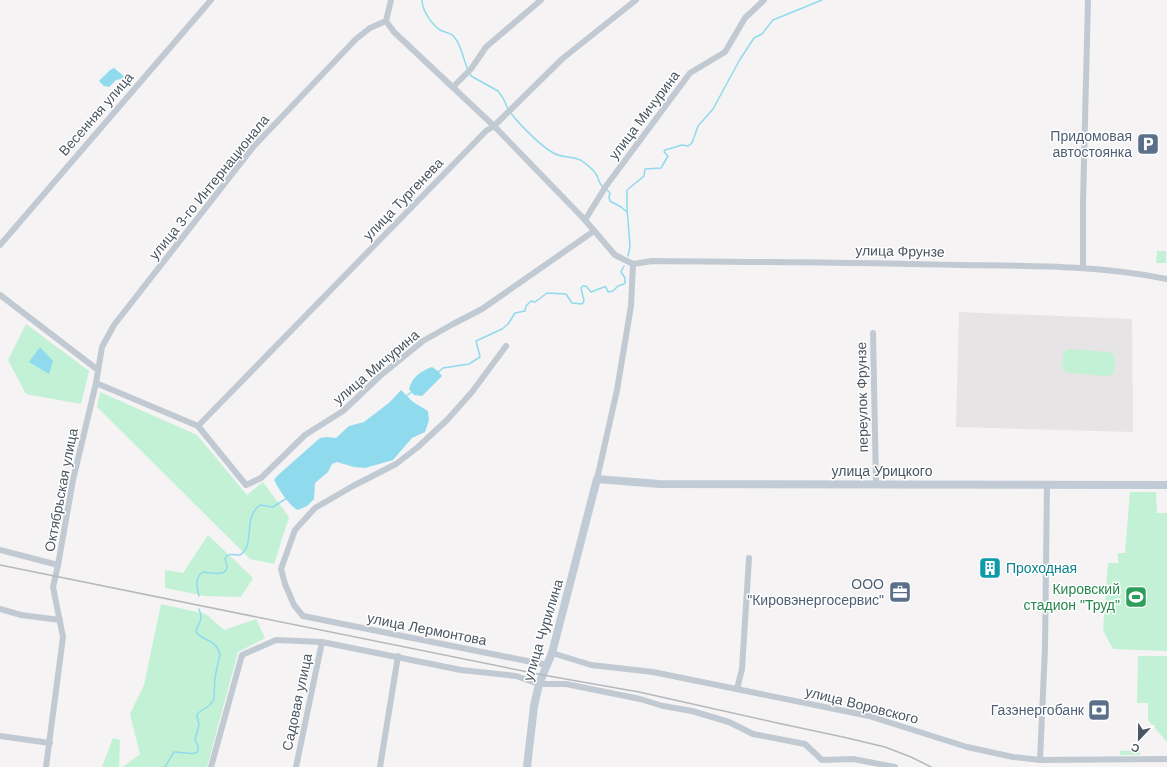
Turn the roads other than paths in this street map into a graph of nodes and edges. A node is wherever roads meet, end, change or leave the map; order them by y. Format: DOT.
graph roads {
  1 [pos="211,0"];
  2 [pos="391,0"];
  3 [pos="541,0"];
  4 [pos="636,0"];
  5 [pos="764,0"];
  6 [pos="1088,0"];
  7 [pos="386,21"];
  8 [pos="453,87"];
  9 [pos="494,126"];
  10 [pos="585,220"];
  11 [pos="594,231"];
  12 [pos="0,245"];
  13 [pos="633,264"];
  14 [pos="1083,267"];
  15 [pos="1167,279"];
  16 [pos="0,295"];
  17 [pos="873,333"];
  18 [pos="506,346"];
  19 [pos="98,370"];
  20 [pos="96,383"];
  21 [pos="87,419"];
  22 [pos="198,426"];
  23 [pos="597,479"];
  24 [pos="876,484"];
  25 [pos="1047,484"];
  26 [pos="1167,485"];
  27 [pos="0,550"];
  28 [pos="748,558"];
  29 [pos="58,566"];
  30 [pos="0,609"];
  31 [pos="60,620"];
  32 [pos="322,642"];
  33 [pos="552,653"];
  34 [pos="398,656"];
  35 [pos="547,665"];
  36 [pos="539,684"];
  37 [pos="738,689"];
  38 [pos="0,736"];
  39 [pos="50,743"];
  40 [pos="1167,758"];
  41 [pos="822,760"];
  42 [pos="1040,760"];
  43 [pos="46,767"];
  44 [pos="211,767"];
  45 [pos="296,767"];
  46 [pos="380,767"];
  47 [pos="527,767"];
  48 [pos="822,767"];
  49 [pos="895,767"];
  1 -- 12 [label="street, Весенняя улица"];
  2 -- 7 [label="street"];
  3 -- 8 [label="street"];
  4 -- 9 [label="street, улица Тургенева"];
  5 -- 10 [label="street, улица Мичурина"];
  6 -- 14 [label="street"];
  7 -- 8 [label="street"];
  7 -- 19 [label="street, улица 3-го Интернационала"];
  8 -- 9 [label="street"];
  9 -- 10 [label="street"];
  9 -- 22 [label="street, улица Тургенева"];
  10 -- 11 [label="street"];
  11 -- 13 [label="street"];
  11 -- 22 [label="street, улица Мичурина"];
  13 -- 14 [label="street, улица Фрунзе"];
  13 -- 23 [label="street"];
  14 -- 15 [label="street, улица Фрунзе"];
  16 -- 19 [label="street"];
  17 -- 24 [label="street, переулок Фрунзе"];
  18 -- 35 [label="street, улица Лермонтова"];
  19 -- 20 [label="street, улица 3-го Интернационала"];
  20 -- 21 [label="street, улица 3-го Интернационала"];
  20 -- 22 [label="street"];
  21 -- 29 [label="street, Октябрьская улица"];
  23 -- 24 [label="street, улица Урицкого"];
  23 -- 33 [label="street, улица Чурилина"];
  24 -- 25 [label="street, улица Урицкого"];
  25 -- 26 [label="street, улица Урицкого"];
  25 -- 42 [label="street"];
  27 -- 29 [label="street, Октябрьская улица"];
  28 -- 37 [label="street"];
  29 -- 31 [label="street, Октябрьская улица"];
  30 -- 31 [label="street"];
  31 -- 39 [label="street, Октябрьская улица"];
  32 -- 34 [label="street"];
  32 -- 44 [label="street"];
  32 -- 45 [label="street, Садовая улица"];
  33 -- 35 [label="street, улица Чурилина"];
  33 -- 37 [label="street, улица Воровского"];
  34 -- 36 [label="street"];
  34 -- 46 [label="street"];
  35 -- 36 [label="street, улица Чурилина"];
  36 -- 41 [label="street"];
  36 -- 47 [label="street, улица Чурилина"];
  37 -- 42 [label="street, улица Воровского"];
  38 -- 39 [label="street"];
  39 -- 43 [label="street, Октябрьская улица"];
  40 -- 42 [label="street, улица Воровского"];
  41 -- 48 [label="street"];
  41 -- 49 [label="street"];
}
